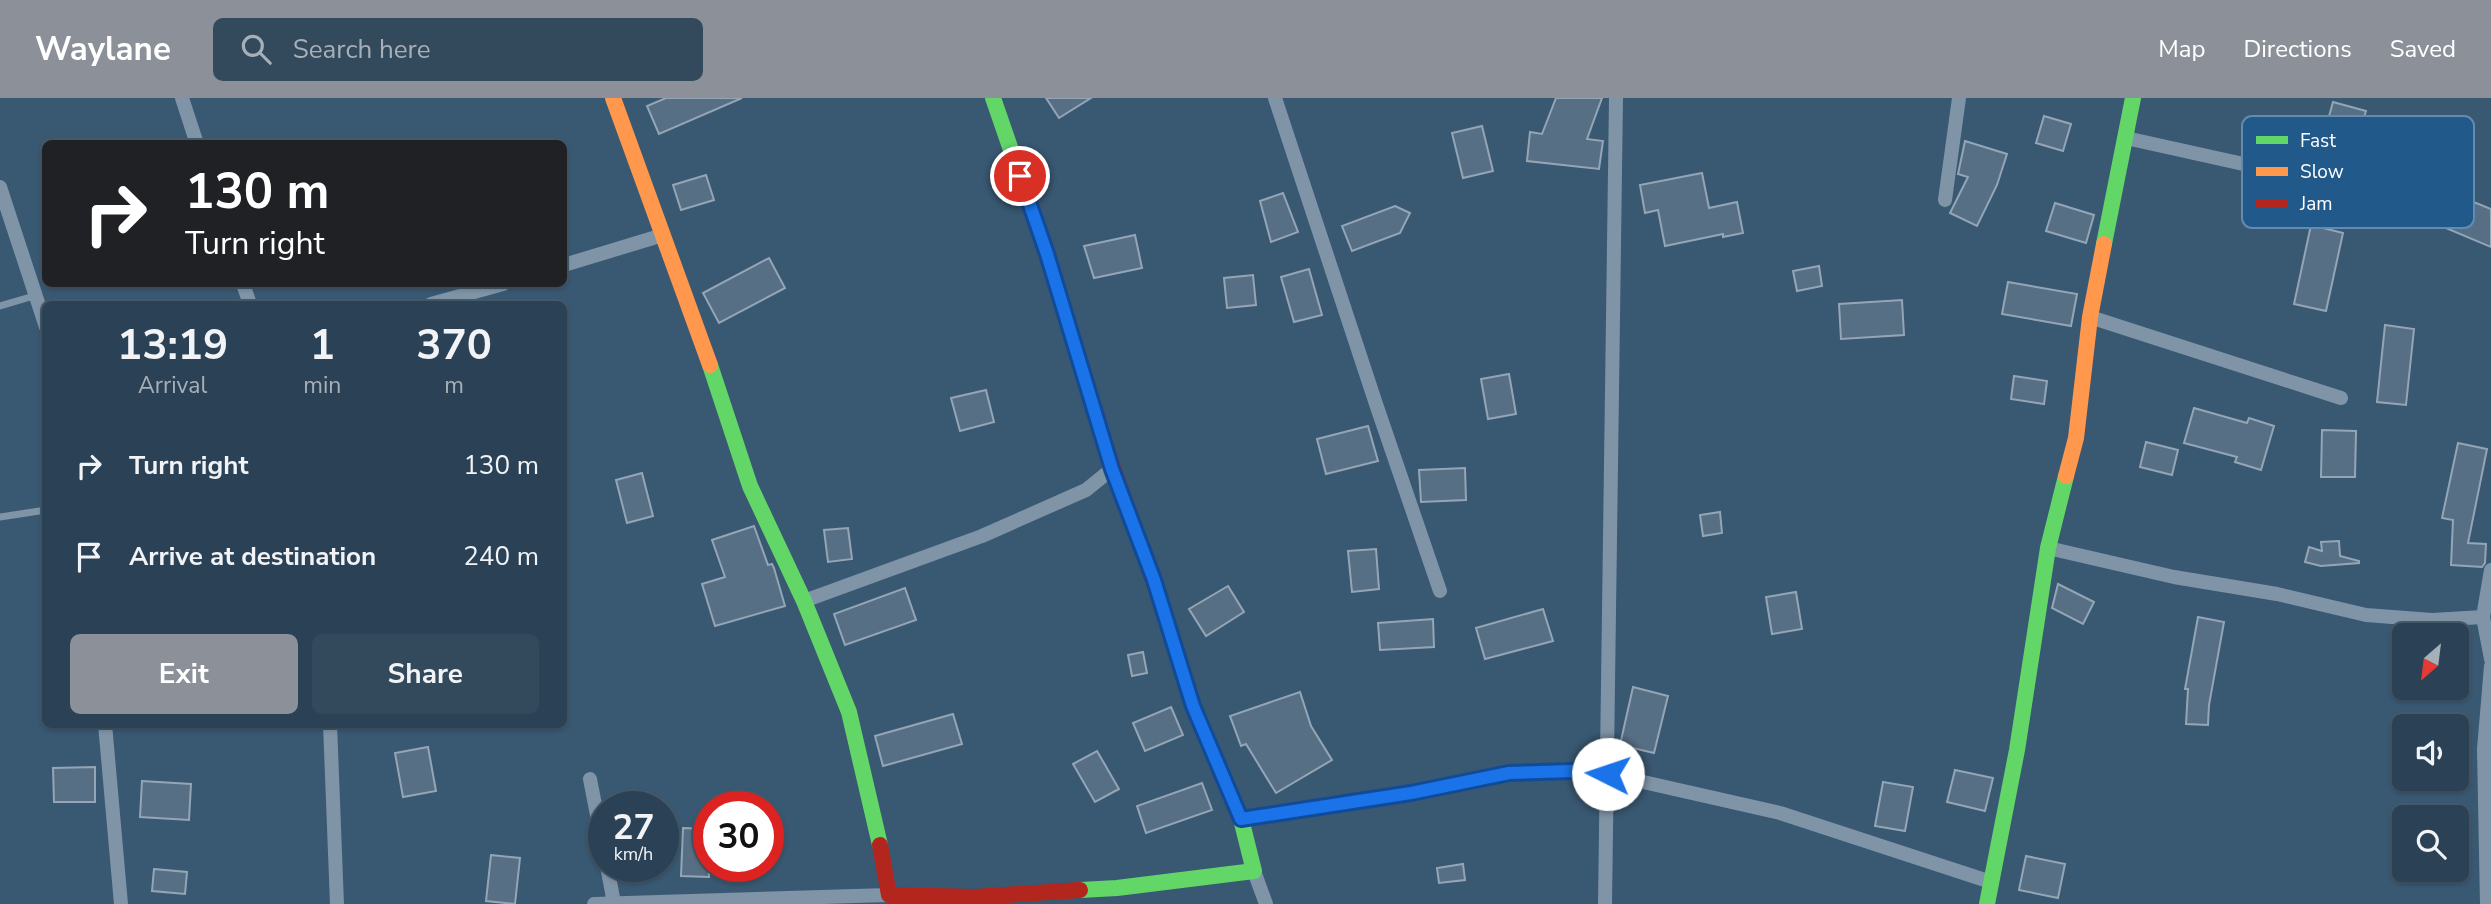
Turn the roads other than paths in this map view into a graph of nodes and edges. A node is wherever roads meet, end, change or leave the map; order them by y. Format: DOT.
graph roads {
  1 [pos="182,98"];
  2 [pos="613,98"];
  3 [pos="993,98"];
  4 [pos="1275,98"];
  5 [pos="1616,98"];
  6 [pos="1959,98"];
  7 [pos="2133,98"];
  8 [pos="2126,138"];
  9 [pos="196,140"];
  10 [pos="2242,164"];
  11 [pos="0,187"];
  12 [pos="1945,200"];
  13 [pos="663,235"];
  14 [pos="567,264"];
  15 [pos="493,287"];
  16 [pos="34,296"];
  17 [pos="448,301"];
  18 [pos="0,306"];
  19 [pos="42,317"];
  20 [pos="2090,317"];
  21 [pos="2341,398"];
  22 [pos="1112,469"];
  23 [pos="42,511"];
  24 [pos="0,517"];
  25 [pos="2048,548"];
  26 [pos="2491,570"];
  27 [pos="1440,591"];
  28 [pos="804,601"];
  29 [pos="2483,617"];
  30 [pos="2491,659"];
  31 [pos="2491,666"];
  32 [pos="105,728"];
  33 [pos="330,728"];
  34 [pos="1608,774"];
  35 [pos="590,779"];
  36 [pos="592,791"];
  37 [pos="1241,819"];
  38 [pos="1254,871"];
  39 [pos="610,882"];
  40 [pos="1991,882"];
  41 [pos="889,899"];
  42 [pos="614,903"];
  43 [pos="121,904"];
  44 [pos="337,904"];
  45 [pos="594,904"];
  46 [pos="1266,904"];
  47 [pos="1605,904"];
  48 [pos="1987,904"];
  49 [pos="2487,904"];
  1 -- 9 [label="street"];
  2 -- 13 [label="street"];
  3 -- 22 [label="street"];
  4 -- 27 [label="street"];
  5 -- 34 [label="street"];
  6 -- 12 [label="street"];
  7 -- 8 [label="street"];
  8 -- 10 [label="street"];
  8 -- 20 [label="street"];
  11 -- 16 [label="street"];
  13 -- 14 [label="street"];
  13 -- 28 [label="street"];
  15 -- 17 [label="street"];
  16 -- 18 [label="lane"];
  16 -- 19 [label="street"];
  20 -- 21 [label="street"];
  20 -- 25 [label="street"];
  22 -- 28 [label="street"];
  22 -- 37 [label="street"];
  23 -- 24 [label="lane"];
  25 -- 29 [label="street"];
  25 -- 40 [label="street"];
  26 -- 29 [label="street"];
  28 -- 41 [label="street"];
  29 -- 30 [label="street"];
  31 -- 49 [label="street"];
  32 -- 43 [label="street"];
  33 -- 44 [label="street"];
  34 -- 37 [label="street"];
  34 -- 40 [label="street"];
  34 -- 47 [label="street"];
  35 -- 36 [label="street"];
  37 -- 38 [label="street"];
  38 -- 41 [label="street"];
  38 -- 46 [label="street"];
  39 -- 42 [label="street"];
  40 -- 48 [label="street"];
  41 -- 42 [label="street"];
  42 -- 45 [label="street"];
}
